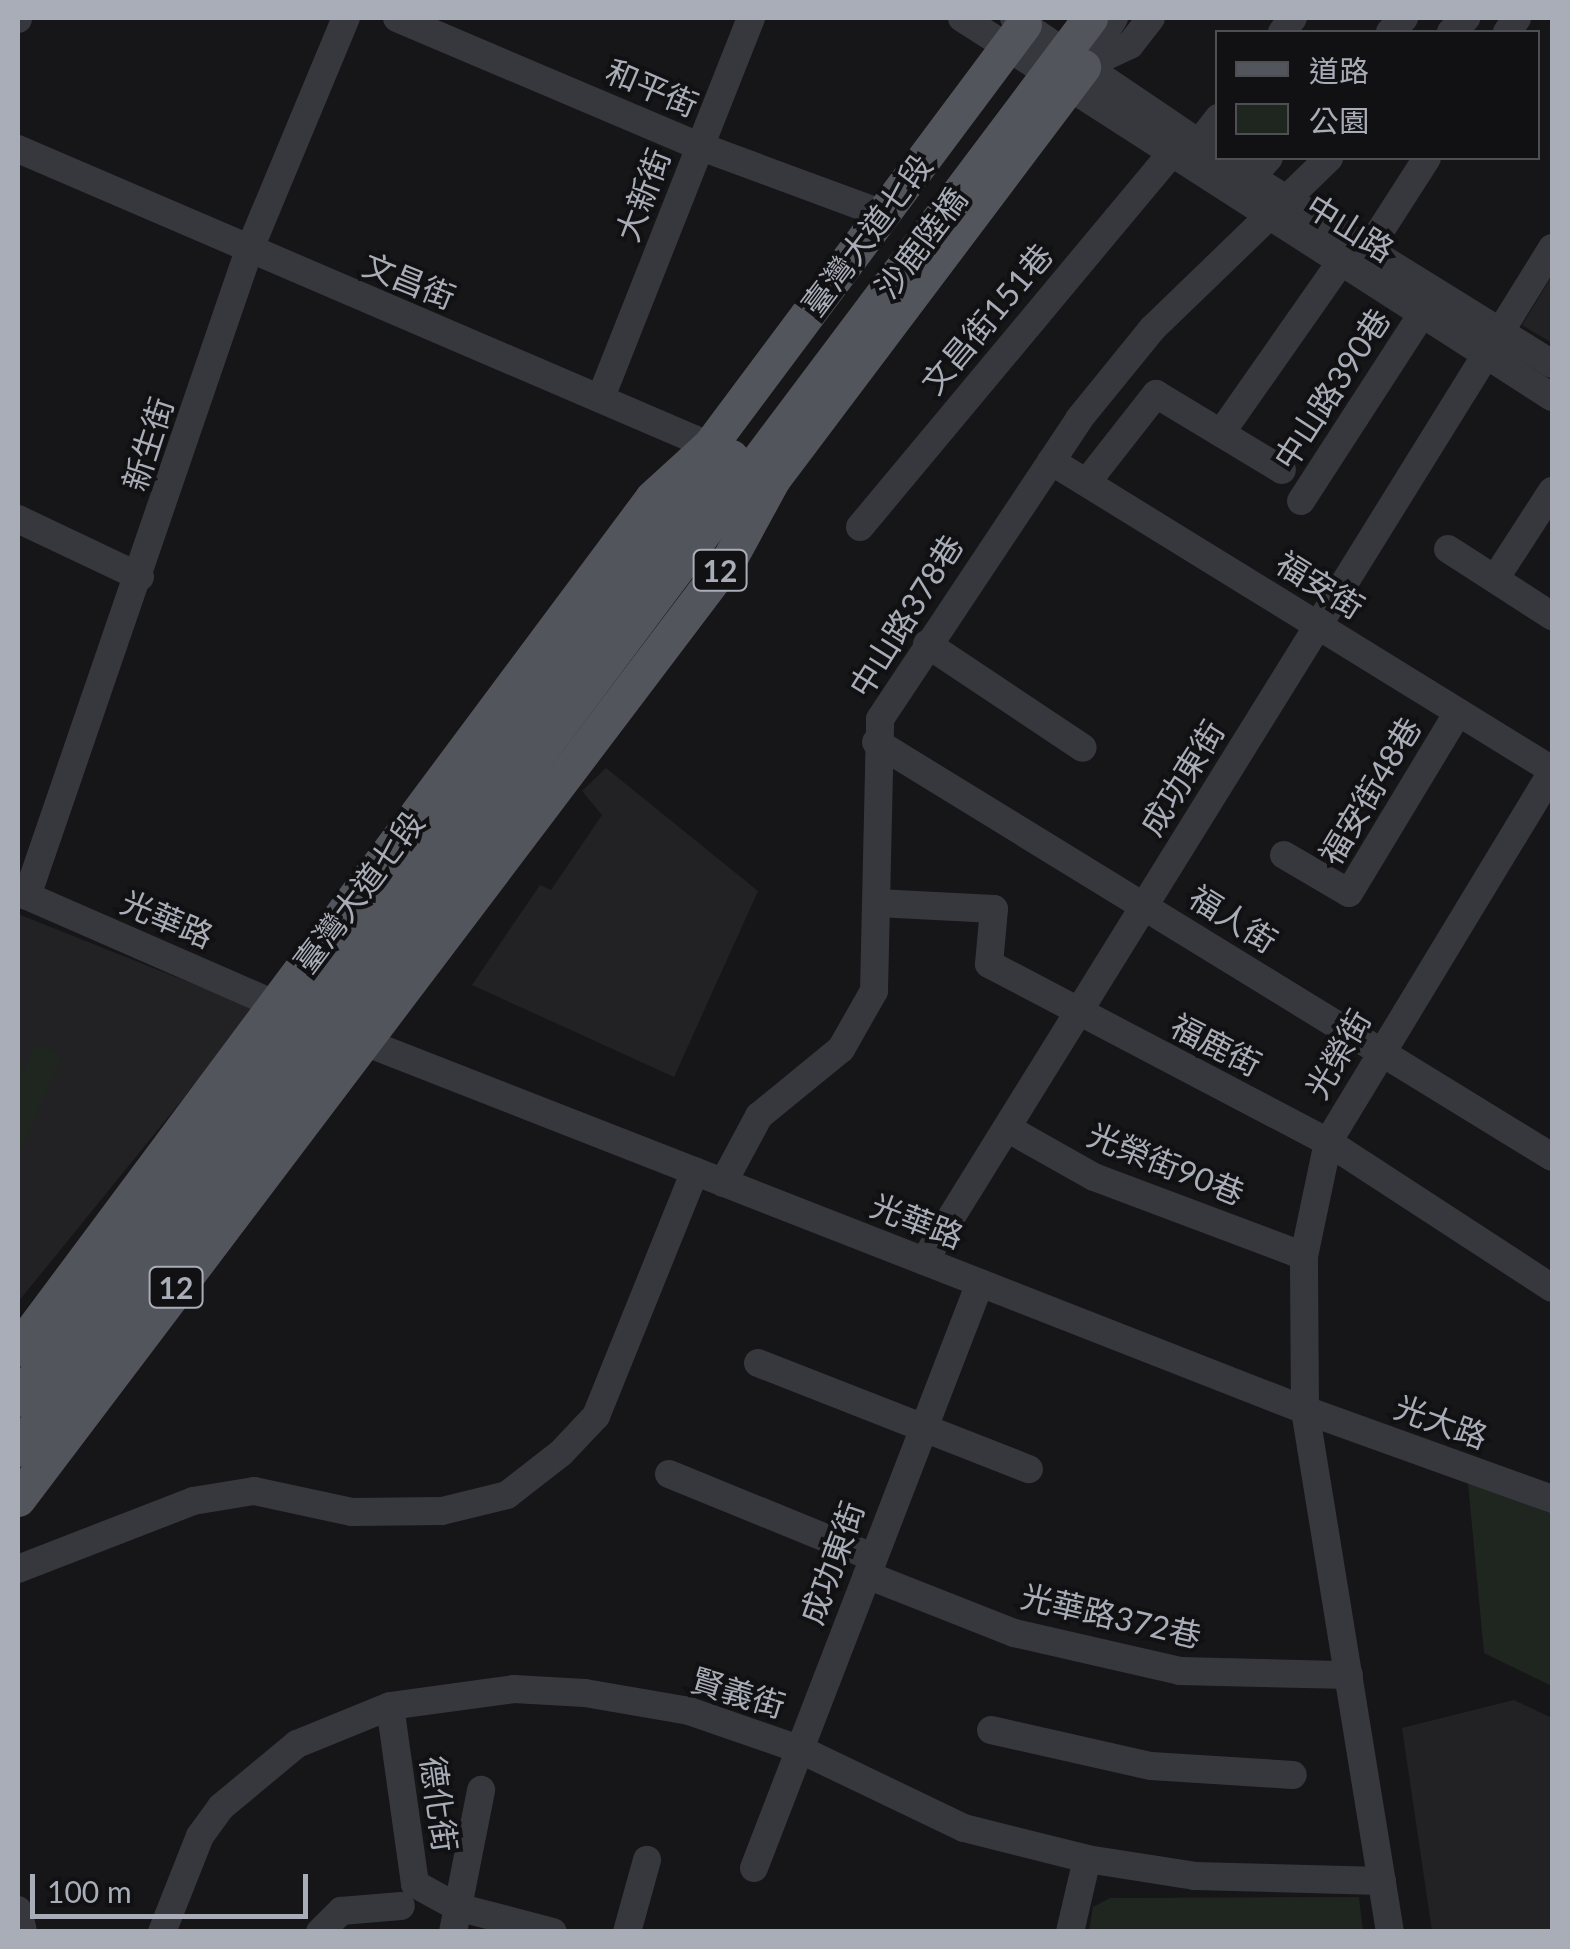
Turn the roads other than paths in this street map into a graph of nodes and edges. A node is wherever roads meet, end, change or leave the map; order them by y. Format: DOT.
graph roads {
  1 [pos="346,18"];
  2 [pos="397,18"];
  3 [pos="751,18"];
  4 [pos="962,18"];
  5 [pos="1061,18"];
  6 [pos="1090,18"];
  7 [pos="1114,18"];
  8 [pos="1151,18"];
  9 [pos="1020,25"];
  10 [pos="1074,79"];
  11 [pos="699,146"];
  12 [pos="18,149"];
  13 [pos="1212,152"];
  14 [pos="1168,156"];
  15 [pos="1328,160"];
  16 [pos="1427,160"];
  17 [pos="1260,167"];
  18 [pos="1278,209"];
  19 [pos="883,214"];
  20 [pos="1552,248"];
  21 [pos="1368,250"];
  22 [pos="248,253"];
  23 [pos="1340,263"];
  24 [pos="1422,314"];
  25 [pos="1492,342"];
  26 [pos="1552,364"];
  27 [pos="1552,397"];
  28 [pos="601,398"];
  29 [pos="1222,433"];
  30 [pos="1050,460"];
  31 [pos="742,462"];
  32 [pos="1282,470"];
  33 [pos="1087,482"];
  34 [pos="1552,491"];
  35 [pos="1301,501"];
  36 [pos="18,518"];
  37 [pos="691,527"];
  38 [pos="860,527"];
  39 [pos="1448,548"];
  40 [pos="140,577"];
  41 [pos="1495,579"];
  42 [pos="1552,616"];
  43 [pos="1318,625"];
  44 [pos="927,644"];
  45 [pos="1458,712"];
  46 [pos="876,742"];
  47 [pos="1083,748"];
  48 [pos="1552,771"];
  49 [pos="1284,854"];
  50 [pos="22,894"];
  51 [pos="877,903"];
  52 [pos="1144,906"];
  53 [pos="1078,1013"];
  54 [pos="317,1022"];
  55 [pos="1379,1051"];
  56 [pos="1006,1128"];
  57 [pos="1328,1142"];
  58 [pos="1552,1157"];
  59 [pos="695,1171"];
  60 [pos="723,1182"];
  61 [pos="1304,1256"];
  62 [pos="924,1261"];
  63 [pos="980,1283"];
  64 [pos="1552,1288"];
  65 [pos="18,1349"];
  66 [pos="758,1364"];
  67 [pos="18,1399"];
  68 [pos="1305,1410"];
  69 [pos="923,1428"];
  70 [pos="18,1449"];
  71 [pos="1029,1468"];
  72 [pos="669,1474"];
  73 [pos="18,1499"];
  74 [pos="1552,1499"];
  75 [pos="868,1566"];
  76 [pos="18,1569"];
  77 [pos="1348,1675"];
  78 [pos="390,1706"];
  79 [pos="991,1730"];
  80 [pos="799,1749"];
  81 [pos="1293,1775"];
  82 [pos="482,1790"];
  83 [pos="1087,1859"];
  84 [pos="647,1860"];
  85 [pos="754,1868"];
  86 [pos="1382,1881"];
  87 [pos="404,1909"];
  88 [pos="18,1910"];
  89 [pos="455,1920"];
  90 [pos="23,1932"];
  91 [pos="162,1932"];
  92 [pos="320,1932"];
  93 [pos="552,1932"];
  94 [pos="627,1932"];
  95 [pos="1070,1932"];
  96 [pos="1390,1932"];
  1 -- 22 [label="street, 新生街"];
  2 -- 11 [label="street, 和平街"];
  3 -- 11 [label="street, 大新街"];
  4 -- 9 [label="street, 中山路"];
  5 -- 31 [label="main road, 沙鹿陸橋 / 12"];
  6 -- 31 [label="main road, 沙鹿陸橋 / 12, bridge"];
  7 -- 10 [label="street"];
  8 -- 10 [label="street"];
  9 -- 10 [label="street, 中山路"];
  9 -- 19 [label="main road, 臺灣大道七段 / 12"];
  10 -- 13 [label="street, 中山路"];
  10 -- 14 [label="street, 中山路"];
  10 -- 31 [label="main road, 臺灣大道七段 / 12"];
  11 -- 19 [label="street, 和平街"];
  11 -- 28 [label="street, 大新街"];
  12 -- 22 [label="street, 文昌街"];
  14 -- 18 [label="street, 中山路"];
  14 -- 38 [label="street, 文昌街151巷"];
  15 -- 18 [label="street, 中山路378巷"];
  16 -- 21 [label="street"];
  17 -- 18 [label="street, 中山路"];
  18 -- 21 [label="street, 中山路"];
  18 -- 23 [label="street, 中山路"];
  18 -- 30 [label="street, 中山路378巷"];
  19 -- 31 [label="main road, 臺灣大道七段 / 12"];
  20 -- 25 [label="street, 成功東街"];
  21 -- 25 [label="street, 中山路"];
  22 -- 28 [label="street, 文昌街"];
  22 -- 40 [label="street, 新生街"];
  23 -- 24 [label="street, 中山路"];
  23 -- 29 [label="street"];
  24 -- 25 [label="street, 中山路"];
  24 -- 35 [label="street, 中山路390巷"];
  25 -- 26 [label="street, 中山路"];
  25 -- 27 [label="street, 中山路"];
  25 -- 43 [label="street, 成功東街"];
  28 -- 31 [label="street, 文昌街"];
  29 -- 32 [label="street"];
  29 -- 33 [label="street"];
  30 -- 33 [label="street, 福安街"];
  30 -- 44 [label="street, 中山路378巷"];
  31 -- 37 [label="main road, 臺灣大道七段 / 12"];
  31 -- 37 [label="main road, 臺灣大道七段 / 12"];
  31 -- 54 [label="main road, 臺灣大道七段 / 12"];
  31 -- 54 [label="main road, 臺灣大道七段 / 12"];
  33 -- 43 [label="street, 福安街"];
  34 -- 41 [label="street"];
  36 -- 40 [label="street"];
  37 -- 54 [label="main road, 臺灣大道七段 / 12"];
  39 -- 41 [label="street"];
  40 -- 50 [label="street, 新生街"];
  41 -- 42 [label="street"];
  43 -- 45 [label="street, 福安街"];
  43 -- 52 [label="street, 成功東街"];
  44 -- 46 [label="street, 中山路378巷"];
  44 -- 47 [label="street"];
  45 -- 48 [label="street, 福安街"];
  45 -- 49 [label="street, 福安街48巷"];
  46 -- 51 [label="street, 中山路378巷"];
  46 -- 52 [label="street, 福人街"];
  48 -- 55 [label="street, 光榮街"];
  50 -- 54 [label="street, 光華路"];
  51 -- 53 [label="street, 福鹿街"];
  51 -- 60 [label="street, 中山路378巷"];
  52 -- 53 [label="street, 成功東街"];
  52 -- 55 [label="street, 福人街"];
  53 -- 56 [label="street, 成功東街"];
  53 -- 57 [label="street, 福鹿街"];
  54 -- 59 [label="street, 光華路"];
  54 -- 65 [label="main road, 臺灣大道七段 / 12"];
  54 -- 67 [label="main road, 臺灣大道七段 / 12"];
  54 -- 70 [label="main road, 臺灣大道七段 / 12"];
  54 -- 73 [label="main road, 12"];
  55 -- 57 [label="street, 光榮街"];
  55 -- 58 [label="street, 福人街"];
  56 -- 61 [label="street, 光榮街90巷"];
  56 -- 62 [label="street, 成功東街"];
  57 -- 61 [label="street, 光榮街"];
  57 -- 64 [label="street, 福鹿街"];
  59 -- 60 [label="street, 光華路"];
  59 -- 76 [label="street"];
  60 -- 62 [label="street, 光華路"];
  61 -- 68 [label="street, 光榮街"];
  62 -- 63 [label="street, 光華路"];
  63 -- 68 [label="street, 光華路"];
  63 -- 69 [label="street, 成功東街"];
  66 -- 69 [label="street"];
  68 -- 74 [label="street, 光大路"];
  68 -- 77 [label="street"];
  69 -- 71 [label="street"];
  69 -- 75 [label="street, 成功東街"];
  72 -- 75 [label="street, 光華路372巷"];
  75 -- 77 [label="street, 光華路372巷"];
  75 -- 80 [label="street, 成功東街"];
  77 -- 86 [label="street"];
  78 -- 80 [label="street, 賢義街"];
  78 -- 87 [label="street, 德化街"];
  78 -- 91 [label="street, 賢義街"];
  79 -- 81 [label="street"];
  80 -- 83 [label="street, 賢義街"];
  80 -- 85 [label="street, 成功東街"];
  82 -- 89 [label="street"];
  83 -- 86 [label="street, 賢義街"];
  83 -- 95 [label="street"];
  84 -- 94 [label="street"];
  86 -- 96 [label="street"];
  87 -- 89 [label="street, 德化街"];
  87 -- 92 [label="street"];
  88 -- 90 [label="street"];
  89 -- 93 [label="street, 德化街"];
}
